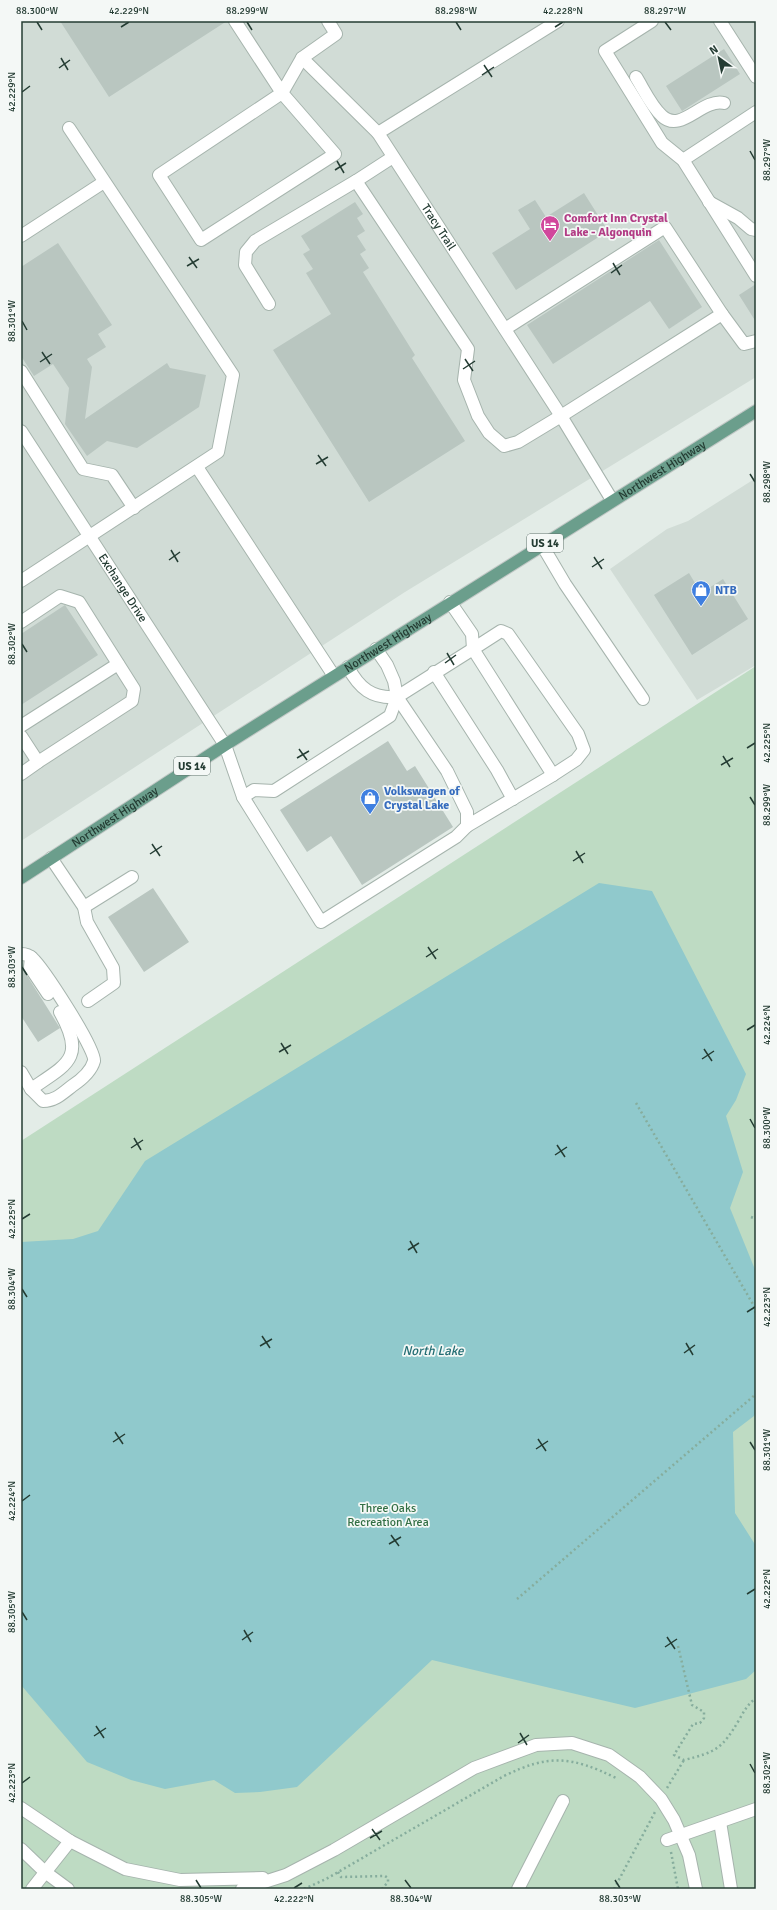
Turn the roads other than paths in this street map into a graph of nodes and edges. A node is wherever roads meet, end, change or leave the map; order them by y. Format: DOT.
graph roads {
  1 [pos="234,21"];
  2 [pos="328,21"];
  3 [pos="558,21"];
  4 [pos="652,21"];
  5 [pos="720,21"];
  6 [pos="302,58"];
  7 [pos="636,77"];
  8 [pos="756,77"];
  9 [pos="282,93"];
  10 [pos="724,103"];
  11 [pos="756,112"];
  12 [pos="69,128"];
  13 [pos="378,133"];
  14 [pos="393,157"];
  15 [pos="683,160"];
  16 [pos="356,181"];
  17 [pos="104,182"];
  18 [pos="709,202"];
  19 [pos="756,230"];
  20 [pos="21,236"];
  21 [pos="756,276"];
  22 [pos="269,304"];
  23 [pos="722,314"];
  24 [pos="505,329"];
  25 [pos="756,341"];
  26 [pos="21,371"];
  27 [pos="756,411"];
  28 [pos="561,416"];
  29 [pos="21,432"];
  30 [pos="197,467"];
  31 [pos="612,500"];
  32 [pos="134,508"];
  33 [pos="89,538"];
  34 [pos="542,545"];
  35 [pos="21,581"];
  36 [pos="450,602"];
  37 [pos="21,622"];
  38 [pos="376,649"];
  39 [pos="473,649"];
  40 [pos="118,664"];
  41 [pos="348,667"];
  42 [pos="434,672"];
  43 [pos="334,676"];
  44 [pos="397,697"];
  45 [pos="643,699"];
  46 [pos="21,726"];
  47 [pos="21,736"];
  48 [pos="225,745"];
  49 [pos="38,762"];
  50 [pos="21,774"];
  51 [pos="553,775"];
  52 [pos="243,797"];
  53 [pos="513,799"];
  54 [pos="467,826"];
  55 [pos="51,858"];
  56 [pos="132,877"];
  57 [pos="21,878"];
  58 [pos="84,907"];
  59 [pos="26,955"];
  60 [pos="88,1001"];
  61 [pos="21,1072"];
  62 [pos="32,1089"];
  63 [pos="563,1801"];
  64 [pos="21,1808"];
  65 [pos="756,1809"];
  66 [pos="720,1822"];
  67 [pos="681,1836"];
  68 [pos="667,1840"];
  69 [pos="70,1841"];
  70 [pos="21,1849"];
  71 [pos="45,1872"];
  72 [pos="278,1878"];
  73 [pos="180,1884"];
  74 [pos="32,1889"];
  75 [pos="68,1889"];
  76 [pos="242,1889"];
  77 [pos="518,1889"];
  78 [pos="696,1889"];
  79 [pos="730,1889"];
  1 -- 9 [label="lane"];
  2 -- 6 [label="lane"];
  3 -- 13 [label="lane"];
  4 -- 15 [label="lane"];
  5 -- 8 [label="lane"];
  6 -- 9 [label="lane"];
  6 -- 13 [label="lane, Tracy Trail"];
  7 -- 10 [label="lane"];
  9 -- 9 [label="lane"];
  11 -- 15 [label="lane"];
  12 -- 17 [label="lane"];
  13 -- 14 [label="lane, Tracy Trail"];
  14 -- 16 [label="lane"];
  14 -- 24 [label="lane, Tracy Trail"];
  15 -- 18 [label="lane"];
  16 -- 22 [label="lane"];
  16 -- 28 [label="lane"];
  17 -- 20 [label="lane"];
  17 -- 30 [label="lane"];
  18 -- 19 [label="lane"];
  18 -- 21 [label="lane"];
  23 -- 24 [label="lane"];
  23 -- 25 [label="lane"];
  23 -- 28 [label="lane"];
  24 -- 28 [label="lane, Tracy Trail"];
  26 -- 32 [label="lane"];
  27 -- 31 [label="main road, Northwest Highway / US 14"];
  28 -- 31 [label="lane, Tracy Trail"];
  29 -- 33 [label="lane, Exchange Drive"];
  30 -- 32 [label="lane"];
  30 -- 43 [label="lane"];
  31 -- 34 [label="main road, Northwest Highway / US 14"];
  32 -- 33 [label="lane"];
  33 -- 35 [label="lane"];
  33 -- 48 [label="lane, Exchange Drive"];
  34 -- 36 [label="main road, Northwest Highway / US 14"];
  34 -- 45 [label="lane"];
  36 -- 38 [label="main road, Northwest Highway / US 14"];
  36 -- 39 [label="lane"];
  37 -- 40 [label="lane"];
  38 -- 41 [label="main road, Northwest Highway / US 14"];
  38 -- 44 [label="lane"];
  39 -- 42 [label="lane"];
  39 -- 51 [label="lane"];
  39 -- 51 [label="lane"];
  40 -- 46 [label="lane"];
  40 -- 49 [label="lane"];
  41 -- 43 [label="main road, Northwest Highway / US 14"];
  41 -- 44 [label="lane"];
  42 -- 44 [label="lane"];
  42 -- 53 [label="lane"];
  43 -- 48 [label="main road, Northwest Highway / US 14"];
  44 -- 52 [label="lane"];
  44 -- 54 [label="lane"];
  47 -- 49 [label="lane"];
  48 -- 52 [label="lane, Exchange Drive"];
  48 -- 55 [label="main road, Northwest Highway / US 14"];
  49 -- 50 [label="lane"];
  51 -- 53 [label="lane"];
  52 -- 54 [label="lane, Exchange Drive"];
  53 -- 54 [label="lane"];
  55 -- 57 [label="main road, Northwest Highway / US 14"];
  55 -- 58 [label="lane"];
  56 -- 58 [label="lane"];
  58 -- 60 [label="lane"];
  59 -- 62 [label="lane"];
  59 -- 62 [label="lane"];
  61 -- 62 [label="lane"];
  63 -- 77 [label="lane"];
  64 -- 69 [label="lane"];
  65 -- 66 [label="lane"];
  66 -- 67 [label="lane"];
  66 -- 79 [label="lane"];
  67 -- 68 [label="lane"];
  67 -- 72 [label="lane"];
  67 -- 78 [label="lane"];
  69 -- 71 [label="lane"];
  69 -- 73 [label="lane"];
  70 -- 71 [label="lane"];
  71 -- 74 [label="lane"];
  71 -- 75 [label="lane"];
  72 -- 73 [label="lane"];
  72 -- 76 [label="lane"];
}
